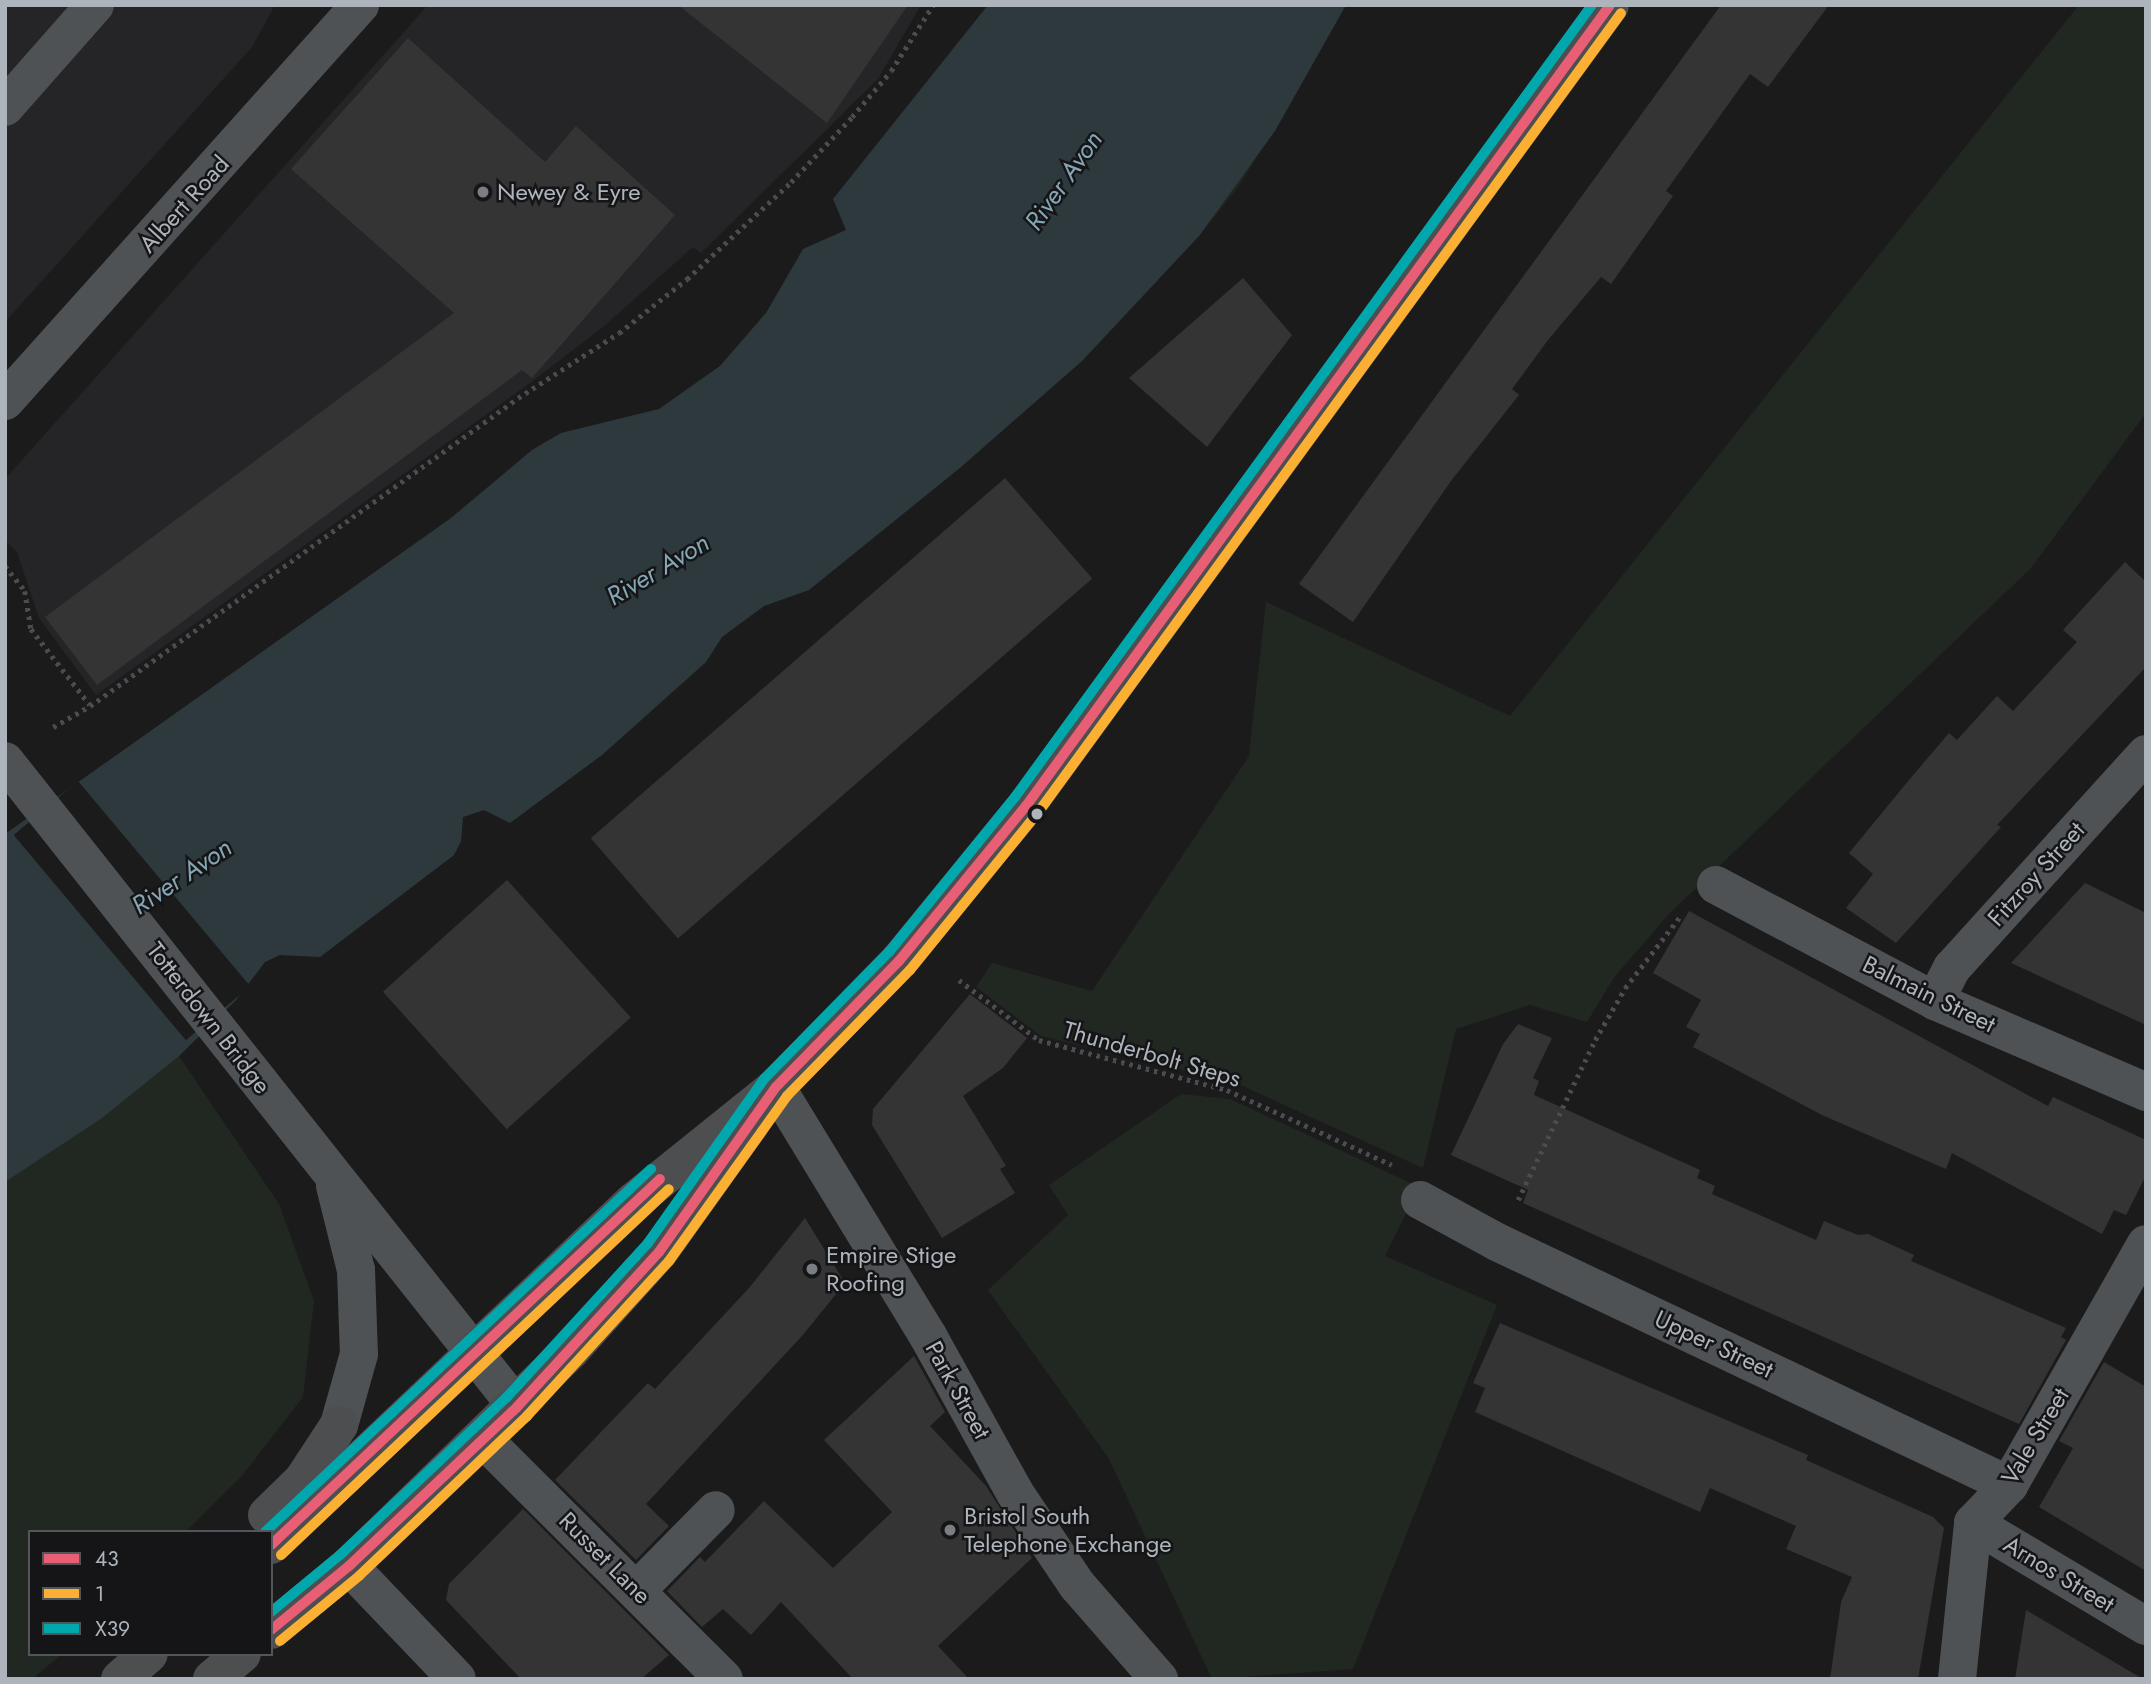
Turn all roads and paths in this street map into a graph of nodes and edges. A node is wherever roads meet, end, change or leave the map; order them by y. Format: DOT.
graph roads {
  1 [pos="95,5"];
  2 [pos="359,5"];
  3 [pos="933,5"];
  4 [pos="1610,5"];
  5 [pos="5,107"];
  6 [pos="5,401"];
  7 [pos="5,566"];
  8 [pos="90,706"];
  9 [pos="53,727"];
  10 [pos="2146,754"];
  11 [pos="5,761"];
  12 [pos="1716,885"];
  13 [pos="959,980"];
  14 [pos="1936,1001"];
  15 [pos="776,1087"];
  16 [pos="2146,1092"];
  17 [pos="1398,1167"];
  18 [pos="333,1177"];
  19 [pos="1420,1200"];
  20 [pos="1512,1213"];
  21 [pos="2146,1244"];
  22 [pos="473,1352"];
  23 [pos="517,1406"];
  24 [pos="339,1425"];
  25 [pos="483,1438"];
  26 [pos="2009,1485"];
  27 [pos="716,1510"];
  28 [pos="1973,1523"];
  29 [pos="253,1530"];
  30 [pos="273,1543"];
  31 [pos="349,1566"];
  32 [pos="637,1590"];
  33 [pos="2146,1626"];
  34 [pos="273,1628"];
  35 [pos="128,1656"];
  36 [pos="147,1656"];
  37 [pos="240,1656"];
  38 [pos="106,1679"];
  39 [pos="120,1679"];
  40 [pos="212,1679"];
  41 [pos="457,1679"];
  42 [pos="724,1679"];
  43 [pos="1159,1679"];
  44 [pos="1957,1679"];
  1 -- 5 [label="street"];
  2 -- 6 [label="street, Albert Road"];
  3 -- 8 [label="path"];
  4 -- 15 [label="highway"];
  7 -- 8 [label="path"];
  8 -- 9 [label="path"];
  10 -- 14 [label="street, Fitzroy Street"];
  11 -- 18 [label="street, Totterdown Bridge"];
  12 -- 14 [label="street, Balmain Street"];
  12 -- 20 [label="path"];
  13 -- 17 [label="path, Thunderbolt Steps"];
  14 -- 16 [label="street, Balmain Street"];
  15 -- 22 [label="highway"];
  15 -- 23 [label="highway"];
  15 -- 43 [label="street, Park Street"];
  18 -- 22 [label="street, Totterdown Bridge"];
  18 -- 24 [label="street, Totterdown Bridge"];
  19 -- 26 [label="street, Upper Street"];
  21 -- 26 [label="street, Vale Street"];
  22 -- 23 [label="street, Totterdown Bridge"];
  22 -- 30 [label="highway"];
  23 -- 25 [label="highway"];
  24 -- 29 [label="highway"];
  25 -- 31 [label="highway"];
  25 -- 32 [label="street, Russet Lane"];
  26 -- 28 [label="street, Vale Street"];
  27 -- 32 [label="street"];
  28 -- 33 [label="street, Arnos Street"];
  28 -- 44 [label="street"];
  31 -- 34 [label="highway"];
  31 -- 41 [label="street"];
  32 -- 42 [label="street, Russet Lane"];
  35 -- 38 [label="highway"];
  36 -- 39 [label="highway"];
  37 -- 40 [label="highway"];
}
